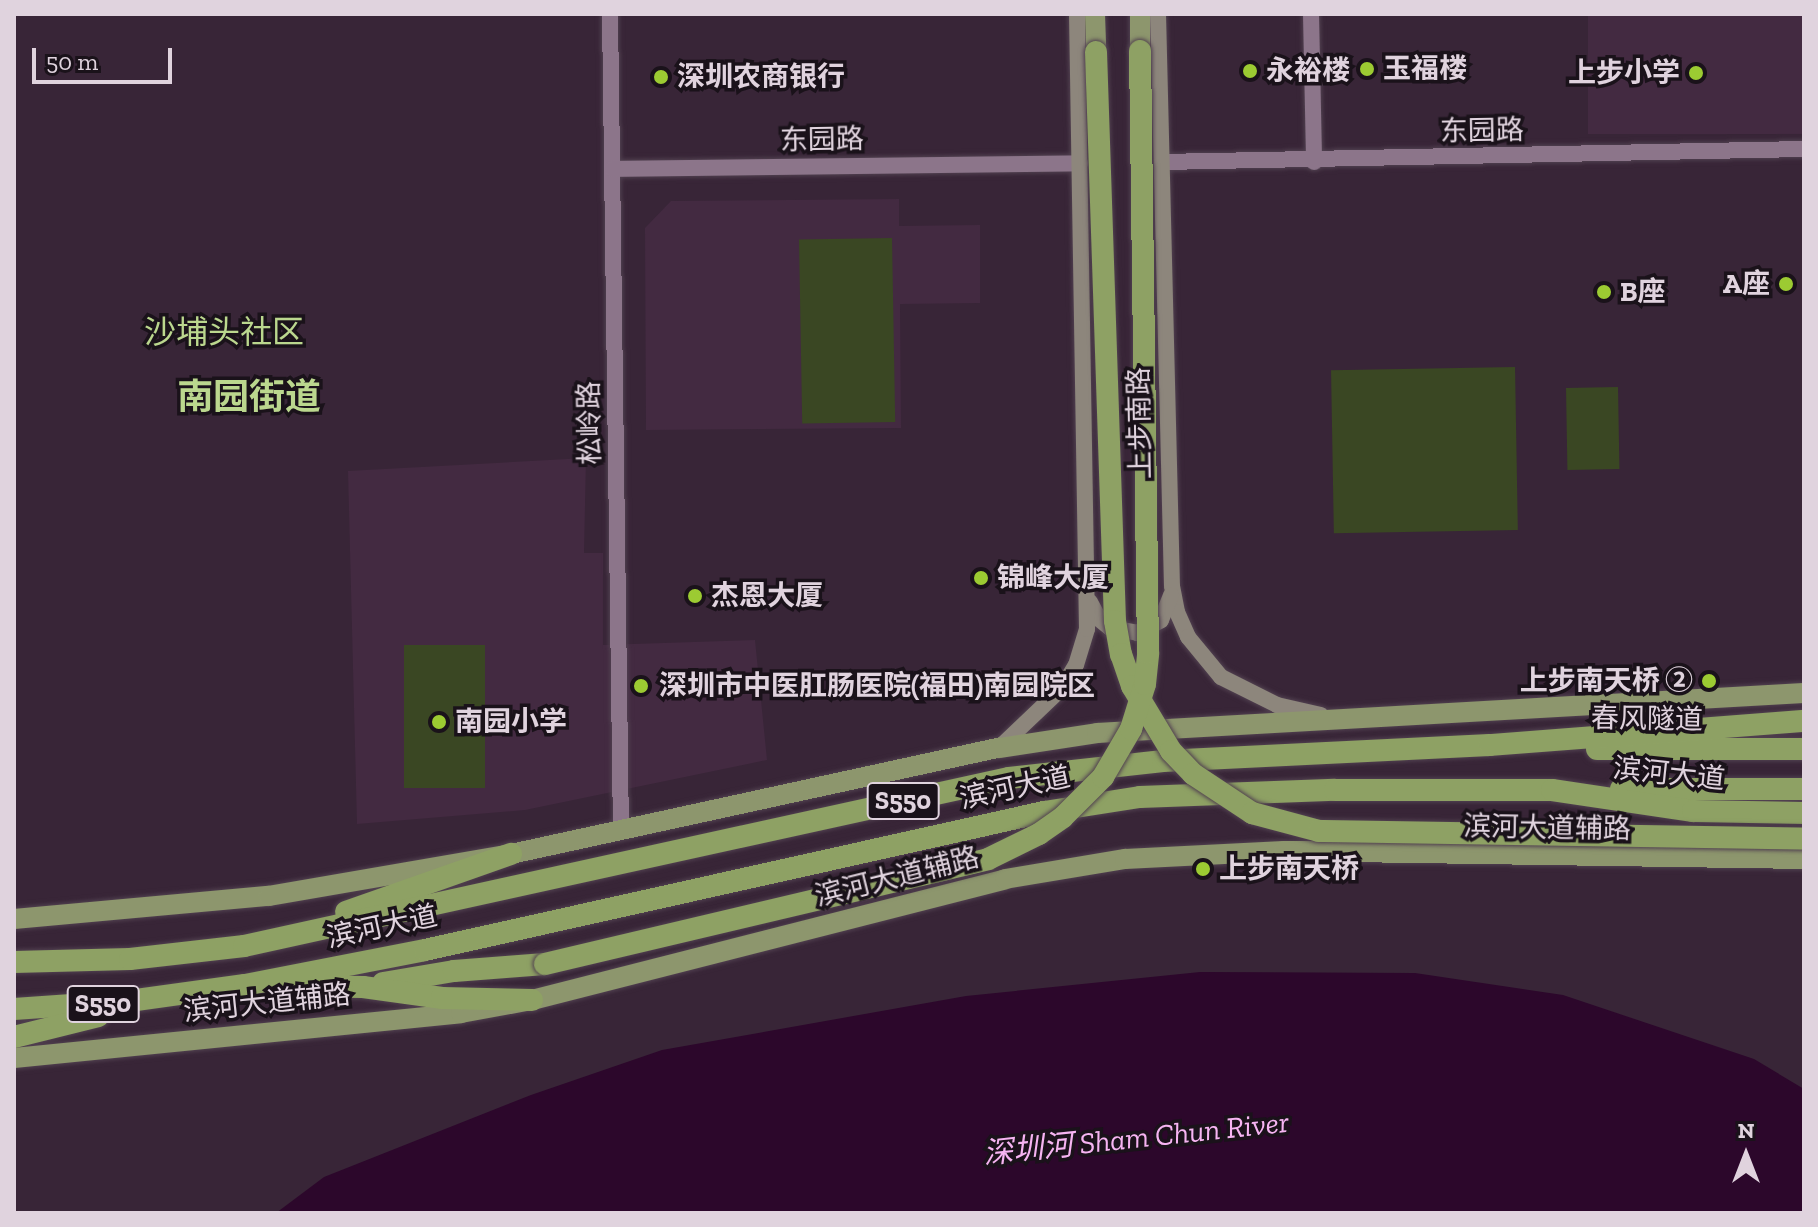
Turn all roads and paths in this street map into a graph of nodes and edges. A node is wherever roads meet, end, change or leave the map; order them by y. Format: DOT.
graph roads {
  1 [pos="610,14"];
  2 [pos="1077,14"];
  3 [pos="1095,14"];
  4 [pos="1140,14"];
  5 [pos="1158,14"];
  6 [pos="1311,14"];
  7 [pos="1140,51"];
  8 [pos="1096,52"];
  9 [pos="1804,149"];
  10 [pos="1162,162"];
  11 [pos="1314,162"];
  12 [pos="1080,163"];
  13 [pos="613,169"];
  14 [pos="1172,586"];
  15 [pos="1088,594"];
  16 [pos="1804,693"];
  17 [pos="1351,719"];
  18 [pos="1804,721"];
  19 [pos="1490,745"];
  20 [pos="999,748"];
  21 [pos="1804,749"];
  22 [pos="1804,789"];
  23 [pos="1552,790"];
  24 [pos="1804,813"];
  25 [pos="621,831"];
  26 [pos="1804,839"];
  27 [pos="511,854"];
  28 [pos="1804,859"];
  29 [pos="14,919"];
  30 [pos="244,946"];
  31 [pos="14,962"];
  32 [pos="245,985"];
  33 [pos="363,987"];
  34 [pos="192,994"];
  35 [pos="532,1000"];
  36 [pos="14,1009"];
  37 [pos="14,1037"];
  38 [pos="14,1058"];
  1 -- 13 [label="street, 松岭路"];
  2 -- 12 [label="main road, 上步南路"];
  3 -- 8 [label="main road"];
  4 -- 7 [label="main road"];
  5 -- 10 [label="main road, 上步南路"];
  6 -- 11 [label="street"];
  7 -- 33 [label="highway, bridge"];
  8 -- 26 [label="highway, bridge"];
  9 -- 11 [label="street, 东园路"];
  10 -- 11 [label="street, 东园路"];
  10 -- 14 [label="main road, 上步南路"];
  12 -- 13 [label="street, 东园路"];
  12 -- 15 [label="main road, 上步南路"];
  13 -- 25 [label="street, 松岭路"];
  14 -- 15 [label="main road"];
  14 -- 17 [label="main road, 上步南路"];
  15 -- 20 [label="main road, 上步南路"];
  16 -- 17 [label="main road"];
  17 -- 20 [label="main road"];
  18 -- 19 [label="highway, 滨河大道 / S550"];
  19 -- 21 [label="highway, 春风隧道"];
  19 -- 30 [label="highway, 滨河大道 / S550"];
  20 -- 25 [label="main road"];
  22 -- 23 [label="highway"];
  23 -- 24 [label="highway, 滨河大道 / S550"];
  23 -- 32 [label="highway, 滨河大道 / S550"];
  25 -- 27 [label="main road"];
  27 -- 29 [label="main road"];
  27 -- 30 [label="highway"];
  28 -- 35 [label="main road, 滨河大道辅路"];
  30 -- 31 [label="highway, 滨河大道 / S550"];
  32 -- 33 [label="highway"];
  32 -- 34 [label="highway, 滨河大道 / S550"];
  33 -- 35 [label="highway"];
  34 -- 36 [label="highway, 滨河大道 / S550"];
  34 -- 37 [label="highway"];
  35 -- 38 [label="main road, 滨河大道辅路"];
}
